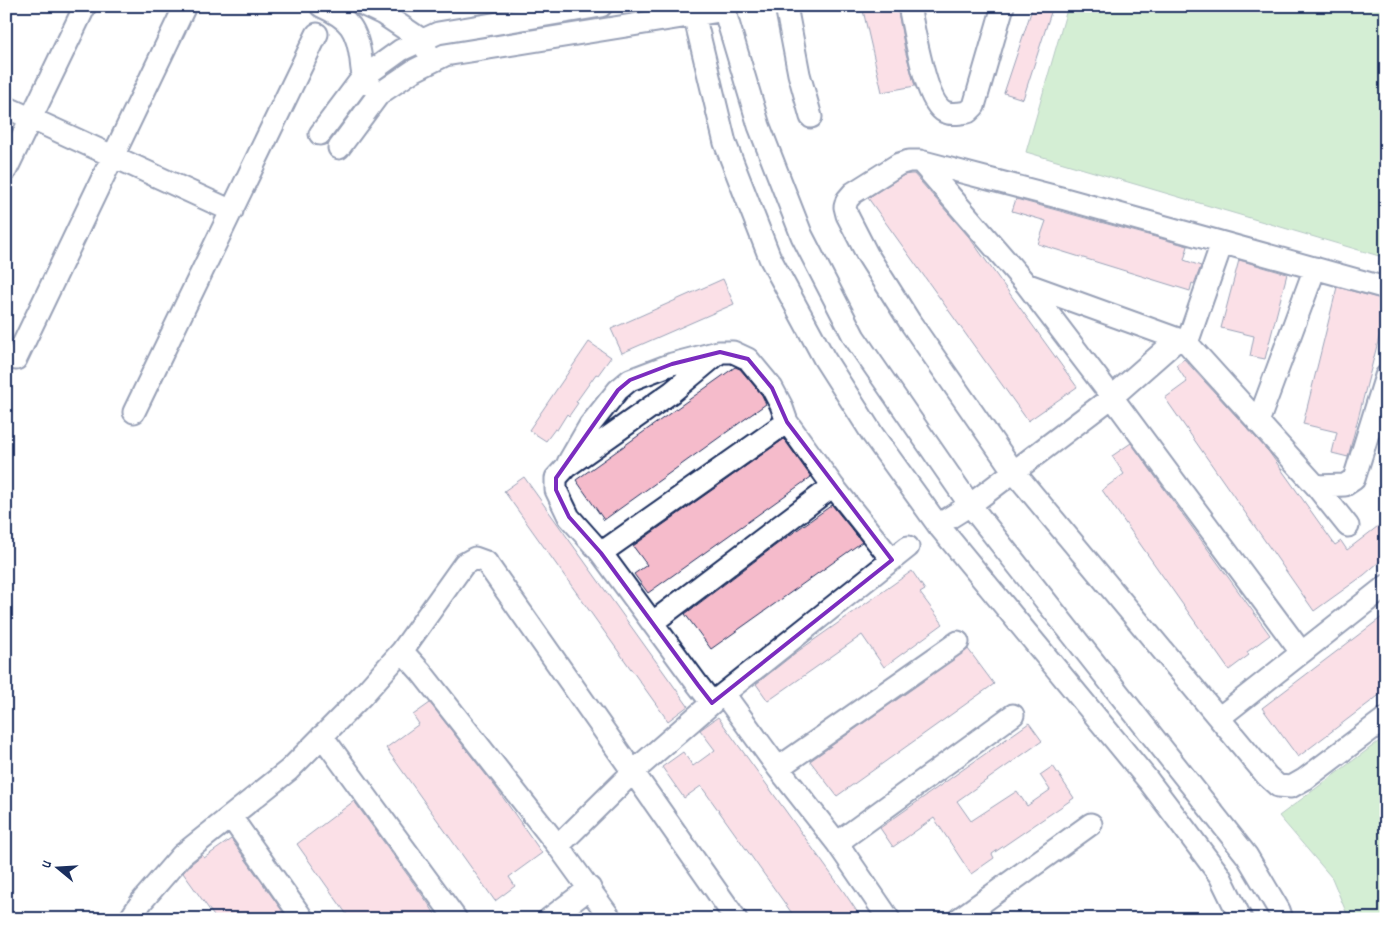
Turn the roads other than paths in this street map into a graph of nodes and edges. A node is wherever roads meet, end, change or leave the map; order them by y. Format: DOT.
graph roads {
  1 [pos="85,6"];
  2 [pos="186,6"];
  3 [pos="321,6"];
  4 [pos="366,6"];
  5 [pos="601,6"];
  6 [pos="786,6"];
  7 [pos="909,6"];
  8 [pos="1003,6"];
  9 [pos="725,8"];
  10 [pos="692,10"];
  11 [pos="317,34"];
  12 [pos="422,40"];
  13 [pos="431,62"];
  14 [pos="362,78"];
  15 [pos="379,94"];
  16 [pos="6,107"];
  17 [pos="811,117"];
  18 [pos="31,118"];
  19 [pos="320,134"];
  20 [pos="339,148"];
  21 [pos="114,156"];
  22 [pos="920,161"];
  23 [pos="6,170"];
  24 [pos="232,211"];
  25 [pos="1222,243"];
  26 [pos="1315,268"];
  27 [pos="1026,284"];
  28 [pos="1386,288"];
  29 [pos="1182,341"];
  30 [pos="720,352"];
  31 [pos="16,359"];
  32 [pos="1386,376"];
  33 [pos="1112,397"];
  34 [pos="134,412"];
  35 [pos="787,422"];
  36 [pos="1258,422"];
  37 [pos="566,467"];
  38 [pos="1014,472"];
  39 [pos="833,486"];
  40 [pos="1316,486"];
  41 [pos="970,506"];
  42 [pos="938,525"];
  43 [pos="1348,526"];
  44 [pos="601,553"];
  45 [pos="1386,586"];
  46 [pos="652,623"];
  47 [pos="958,642"];
  48 [pos="402,651"];
  49 [pos="1301,652"];
  50 [pos="718,698"];
  51 [pos="1013,715"];
  52 [pos="1219,718"];
  53 [pos="1386,718"];
  54 [pos="322,736"];
  55 [pos="778,768"];
  56 [pos="633,772"];
  57 [pos="231,817"];
  58 [pos="1091,824"];
  59 [pos="837,844"];
  60 [pos="558,846"];
  61 [pos="590,888"];
  62 [pos="130,919"];
  63 [pos="303,919"];
  64 [pos="456,919"];
  65 [pos="549,919"];
  66 [pos="611,919"];
  67 [pos="736,919"];
  68 [pos="889,919"];
  69 [pos="959,919"];
  70 [pos="1241,919"];
  71 [pos="1282,919"];
  1 -- 18 [label="street"];
  2 -- 21 [label="street"];
  3 -- 14 [label="street"];
  4 -- 12 [label="street"];
  5 -- 12 [label="street"];
  6 -- 17 [label="street"];
  7 -- 8 [label="street"];
  9 -- 10 [label="street"];
  9 -- 41 [label="street"];
  10 -- 13 [label="street"];
  10 -- 42 [label="street"];
  11 -- 24 [label="street"];
  12 -- 13 [label="street"];
  12 -- 14 [label="street"];
  13 -- 15 [label="street"];
  14 -- 15 [label="street"];
  14 -- 19 [label="street"];
  15 -- 20 [label="street"];
  16 -- 18 [label="street"];
  18 -- 21 [label="street"];
  18 -- 23 [label="street"];
  21 -- 24 [label="street"];
  21 -- 31 [label="street"];
  22 -- 25 [label="street"];
  22 -- 27 [label="street"];
  22 -- 38 [label="street"];
  24 -- 34 [label="street"];
  25 -- 26 [label="street"];
  25 -- 29 [label="street"];
  26 -- 28 [label="street"];
  26 -- 36 [label="street"];
  27 -- 29 [label="street"];
  27 -- 33 [label="street"];
  29 -- 33 [label="street"];
  29 -- 36 [label="street"];
  30 -- 35 [label="street"];
  30 -- 37 [label="street"];
  30 -- 37 [label="street"];
  32 -- 40 [label="street"];
  33 -- 38 [label="street"];
  33 -- 49 [label="street"];
  35 -- 39 [label="street"];
  35 -- 44 [label="street"];
  36 -- 40 [label="street"];
  37 -- 44 [label="street"];
  38 -- 41 [label="street"];
  38 -- 52 [label="street"];
  39 -- 46 [label="street"];
  39 -- 50 [label="street"];
  40 -- 43 [label="street"];
  41 -- 42 [label="street"];
  41 -- 71 [label="street"];
  42 -- 70 [label="street"];
  44 -- 46 [label="street"];
  45 -- 49 [label="street"];
  46 -- 50 [label="street"];
  47 -- 55 [label="street"];
  48 -- 54 [label="street"];
  48 -- 56 [label="street"];
  48 -- 60 [label="street"];
  49 -- 52 [label="street"];
  50 -- 55 [label="street"];
  50 -- 56 [label="street"];
  51 -- 59 [label="street"];
  52 -- 53 [label="street"];
  54 -- 57 [label="street"];
  54 -- 64 [label="street"];
  55 -- 59 [label="street"];
  56 -- 60 [label="street"];
  56 -- 67 [label="street"];
  57 -- 62 [label="street"];
  57 -- 63 [label="street"];
  58 -- 69 [label="street"];
  59 -- 68 [label="street"];
  60 -- 61 [label="street"];
  61 -- 65 [label="street"];
  61 -- 66 [label="street"];
}
